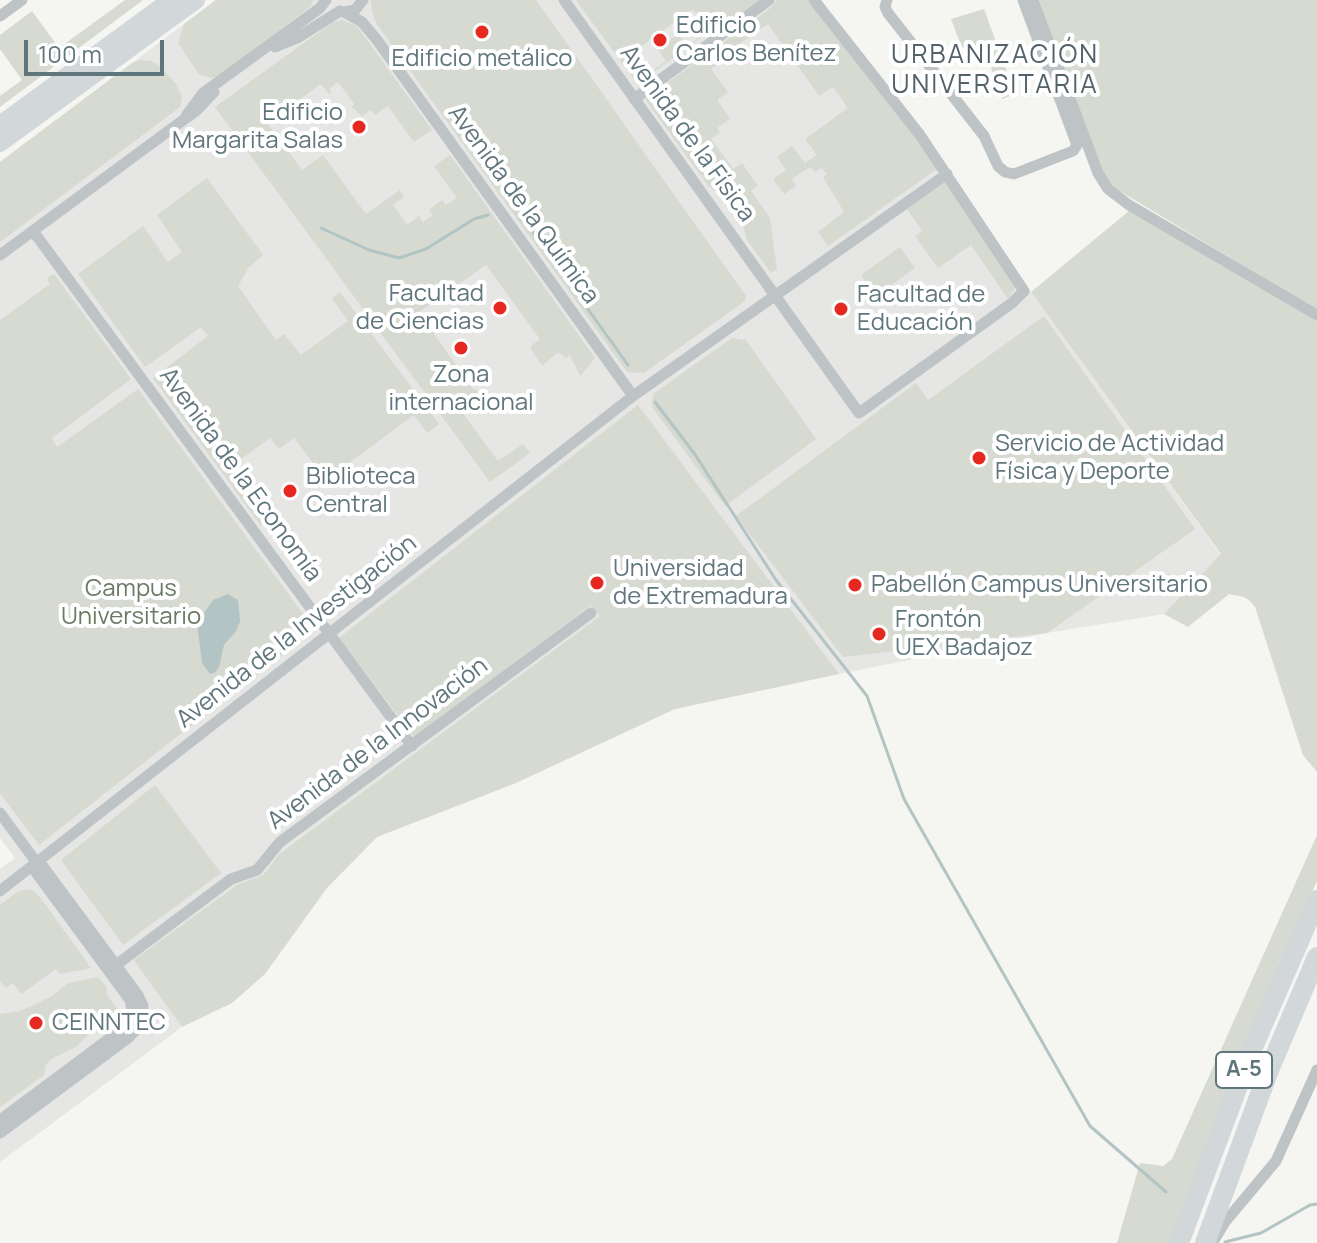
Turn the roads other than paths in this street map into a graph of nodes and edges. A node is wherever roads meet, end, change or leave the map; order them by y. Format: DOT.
graph roads {
  1 [pos="22,0"];
  2 [pos="171,0"];
  3 [pos="196,0"];
  4 [pos="328,0"];
  5 [pos="564,0"];
  6 [pos="769,0"];
  7 [pos="814,0"];
  8 [pos="887,0"];
  9 [pos="1023,0"];
  10 [pos="1033,0"];
  11 [pos="362,2"];
  12 [pos="342,12"];
  13 [pos="0,16"];
  14 [pos="377,40"];
  15 [pos="214,92"];
  16 [pos="194,98"];
  17 [pos="634,99"];
  18 [pos="180,123"];
  19 [pos="0,125"];
  20 [pos="0,143"];
  21 [pos="947,174"];
  22 [pos="33,231"];
  23 [pos="0,255"];
  24 [pos="775,295"];
  25 [pos="1317,315"];
  26 [pos="633,396"];
  27 [pos="591,613"];
  28 [pos="329,634"];
  29 [pos="412,746"];
  30 [pos="0,813"];
  31 [pos="36,864"];
  32 [pos="0,891"];
  33 [pos="1317,900"];
  34 [pos="1317,957"];
  35 [pos="116,965"];
  36 [pos="1317,1070"];
  37 [pos="0,1120"];
  38 [pos="0,1133"];
  39 [pos="1179,1243"];
  40 [pos="1205,1243"];
  41 [pos="1213,1243"];
  1 -- 13 [label="street"];
  2 -- 19 [label="highway"];
  3 -- 20 [label="highway"];
  4 -- 12 [label="street, Avenida de la Química"];
  4 -- 16 [label="street"];
  5 -- 17 [label="street, Avenida de la Física"];
  6 -- 17 [label="street"];
  7 -- 21 [label="street"];
  8 -- 9 [label="street"];
  10 -- 25 [label="street"];
  11 -- 12 [label="street"];
  11 -- 14 [label="street, Avenida de la Química"];
  12 -- 14 [label="street, Avenida de la Química"];
  12 -- 15 [label="street"];
  14 -- 26 [label="street, Avenida de la Química"];
  15 -- 16 [label="street"];
  15 -- 18 [label="street"];
  16 -- 18 [label="street"];
  17 -- 24 [label="street, Avenida de la Física"];
  18 -- 22 [label="street"];
  21 -- 24 [label="street, Avenida de la Investigación"];
  21 -- 24 [label="street, Avenida de la Física"];
  22 -- 23 [label="street"];
  22 -- 28 [label="street, Avenida de la Economía"];
  24 -- 26 [label="street, Avenida de la Investigación"];
  26 -- 28 [label="street, Avenida de la Investigación"];
  27 -- 29 [label="street, Avenida de la Innovación"];
  28 -- 29 [label="street, Avenida de la Economía"];
  28 -- 31 [label="street, Avenida de la Investigación"];
  29 -- 35 [label="street, Avenida de la Innovación"];
  30 -- 31 [label="street"];
  31 -- 32 [label="street, Avenida de la Investigación"];
  31 -- 35 [label="street"];
  31 -- 37 [label="street"];
  33 -- 39 [label="highway, A-5"];
  34 -- 40 [label="highway, A-5"];
  35 -- 38 [label="street"];
  36 -- 41 [label="street"];
}
